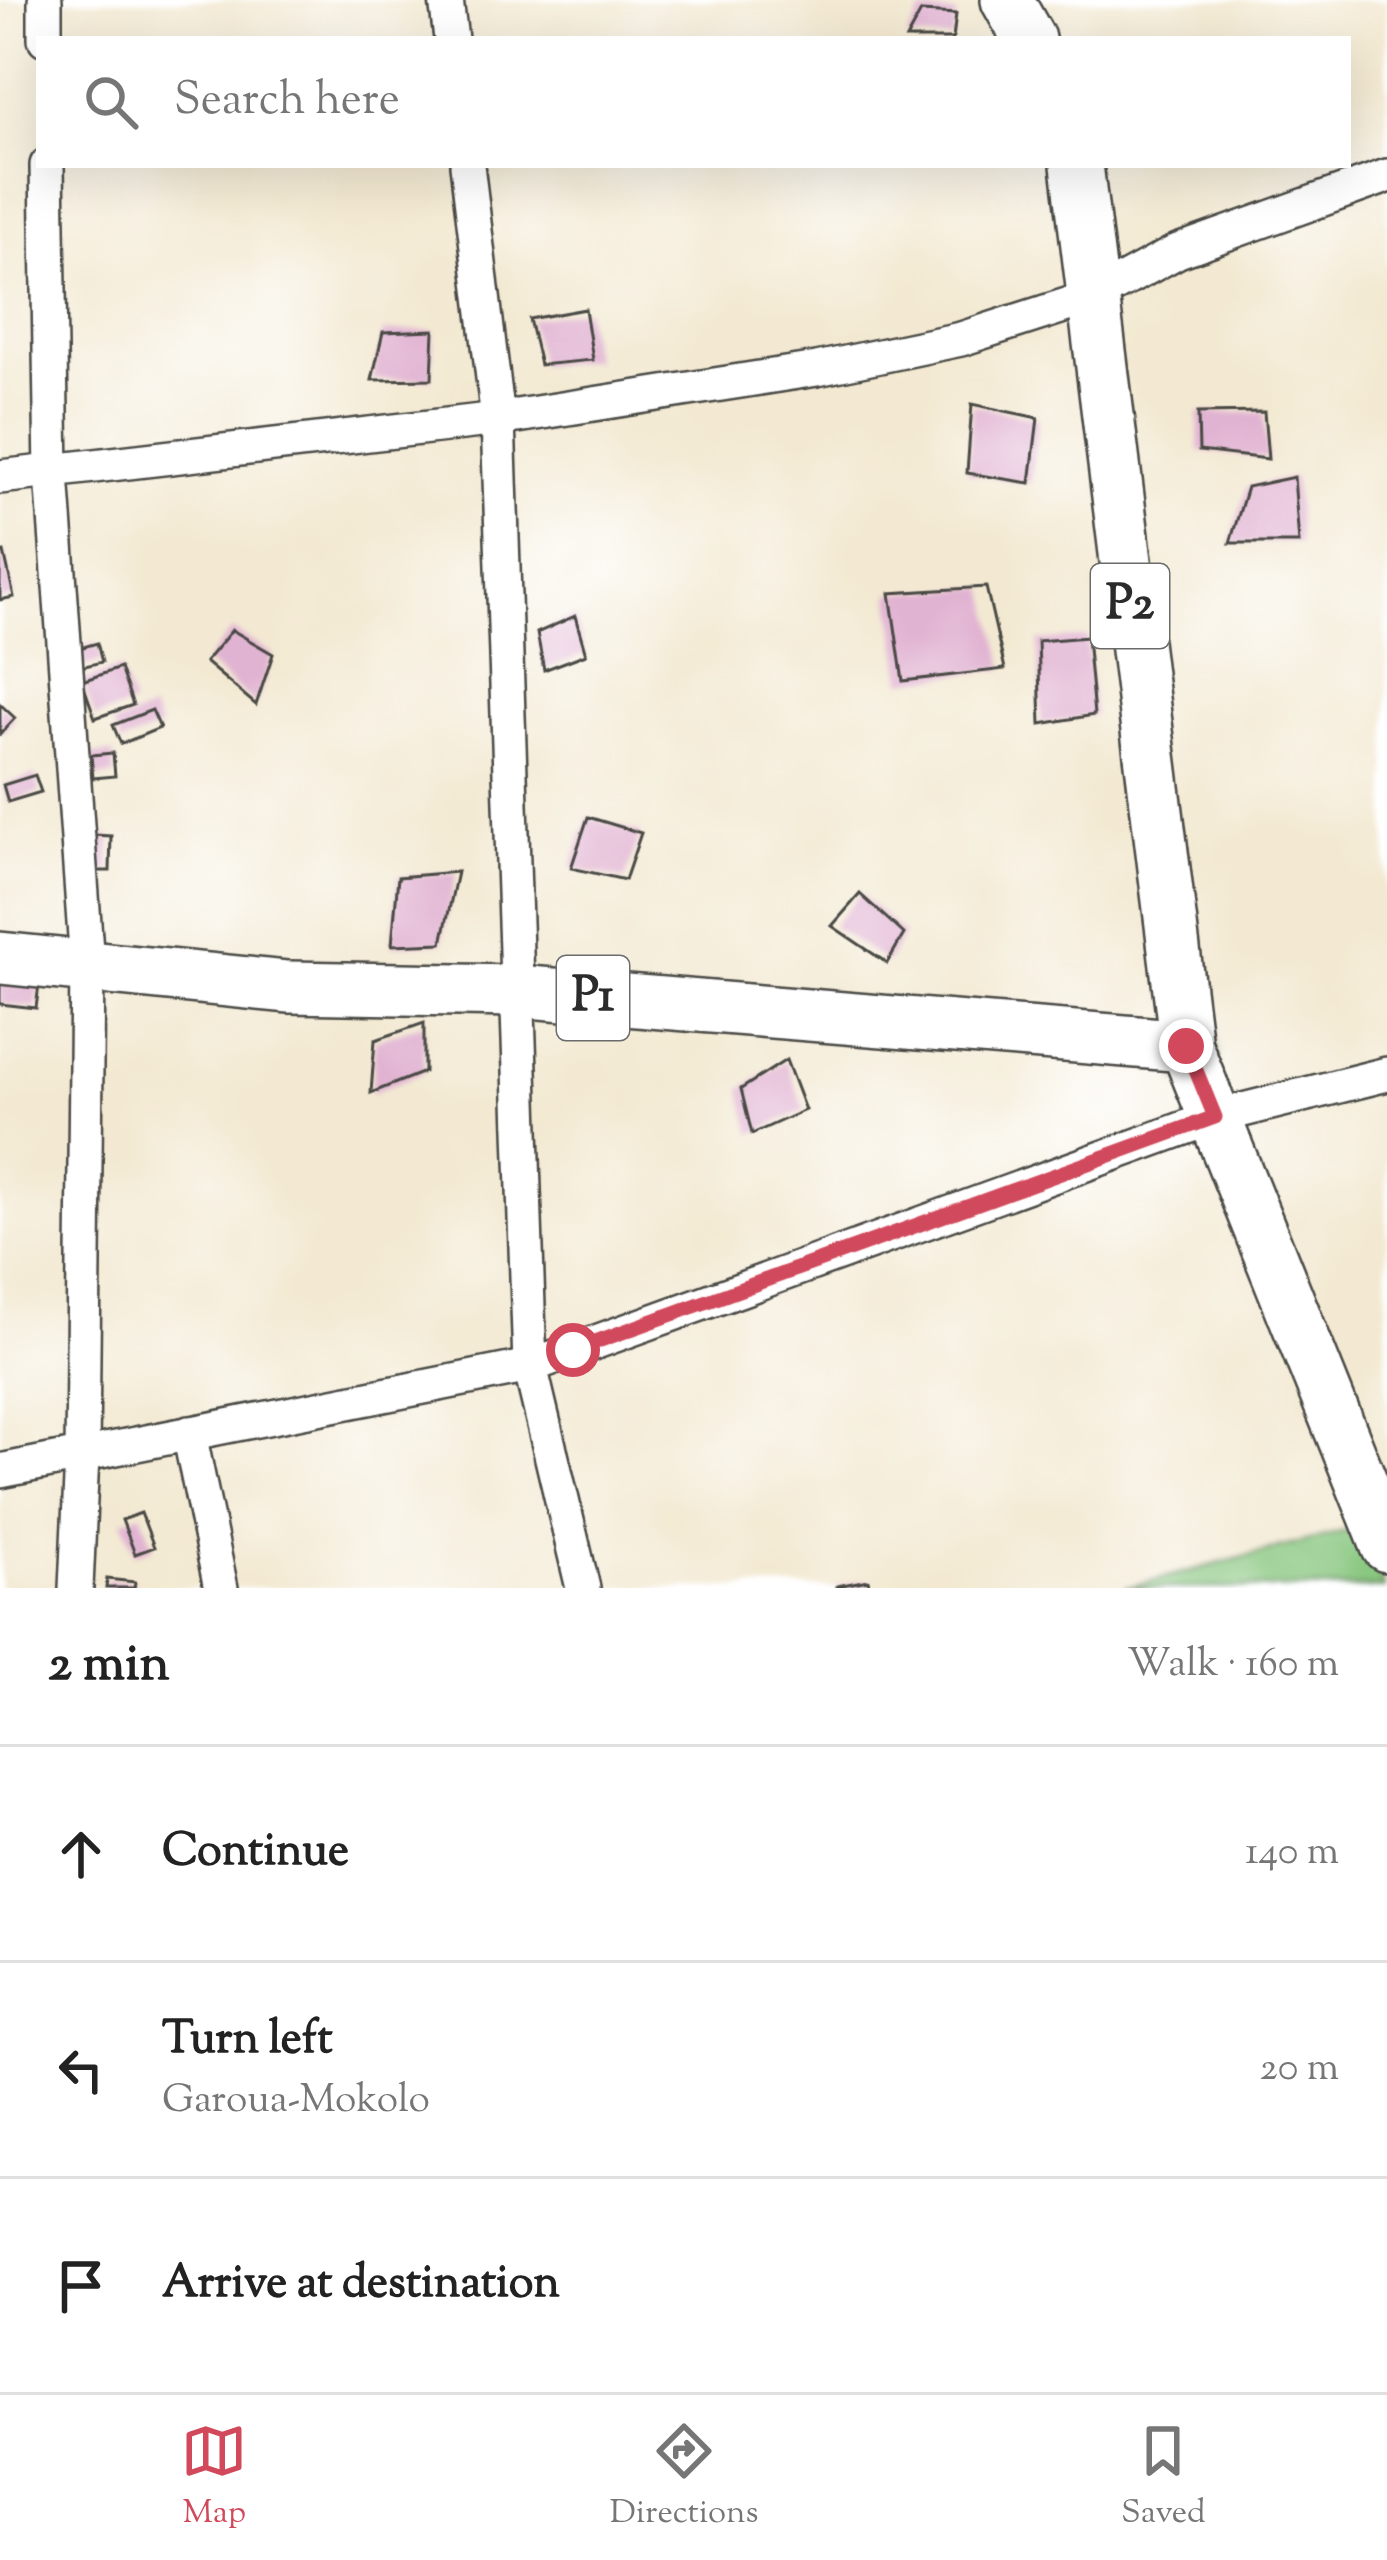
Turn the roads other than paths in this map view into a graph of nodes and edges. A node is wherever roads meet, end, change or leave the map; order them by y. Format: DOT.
graph roads {
  1 [pos="45,0"];
  2 [pos="446,0"];
  3 [pos="1007,0"];
  4 [pos="45,36"];
  5 [pos="451,36"];
  6 [pos="1027,36"];
  7 [pos="47,168"];
  8 [pos="466,168"];
  9 [pos="1078,168"];
  10 [pos="1387,176"];
  11 [pos="1095,296"];
  12 [pos="498,418"];
  13 [pos="52,474"];
  14 [pos="0,477"];
  15 [pos="0,958"];
  16 [pos="87,964"];
  17 [pos="516,992"];
  18 [pos="1186,1046"];
  19 [pos="1387,1074"];
  20 [pos="1215,1117"];
  21 [pos="530,1366"];
  22 [pos="189,1433"];
  23 [pos="82,1456"];
  24 [pos="0,1471"];
  25 [pos="1387,1546"];
  26 [pos="76,1588"];
  27 [pos="221,1588"];
  28 [pos="583,1588"];
  1 -- 4 [label="street"];
  2 -- 5 [label="street"];
  3 -- 6 [label="main road"];
  7 -- 13 [label="street"];
  8 -- 12 [label="street"];
  9 -- 11 [label="main road, P2"];
  10 -- 11 [label="street"];
  11 -- 12 [label="street"];
  11 -- 18 [label="main road, P2"];
  12 -- 13 [label="street"];
  12 -- 17 [label="street"];
  13 -- 14 [label="street"];
  13 -- 16 [label="street"];
  15 -- 16 [label="main road, P1"];
  16 -- 17 [label="main road, P1"];
  16 -- 23 [label="street"];
  17 -- 18 [label="main road, P1"];
  17 -- 21 [label="street"];
  18 -- 20 [label="main road"];
  19 -- 20 [label="street"];
  20 -- 21 [label="street"];
  20 -- 25 [label="main road"];
  21 -- 22 [label="street"];
  21 -- 28 [label="street"];
  22 -- 23 [label="street"];
  22 -- 27 [label="street"];
  23 -- 24 [label="street"];
  23 -- 26 [label="street"];
}
